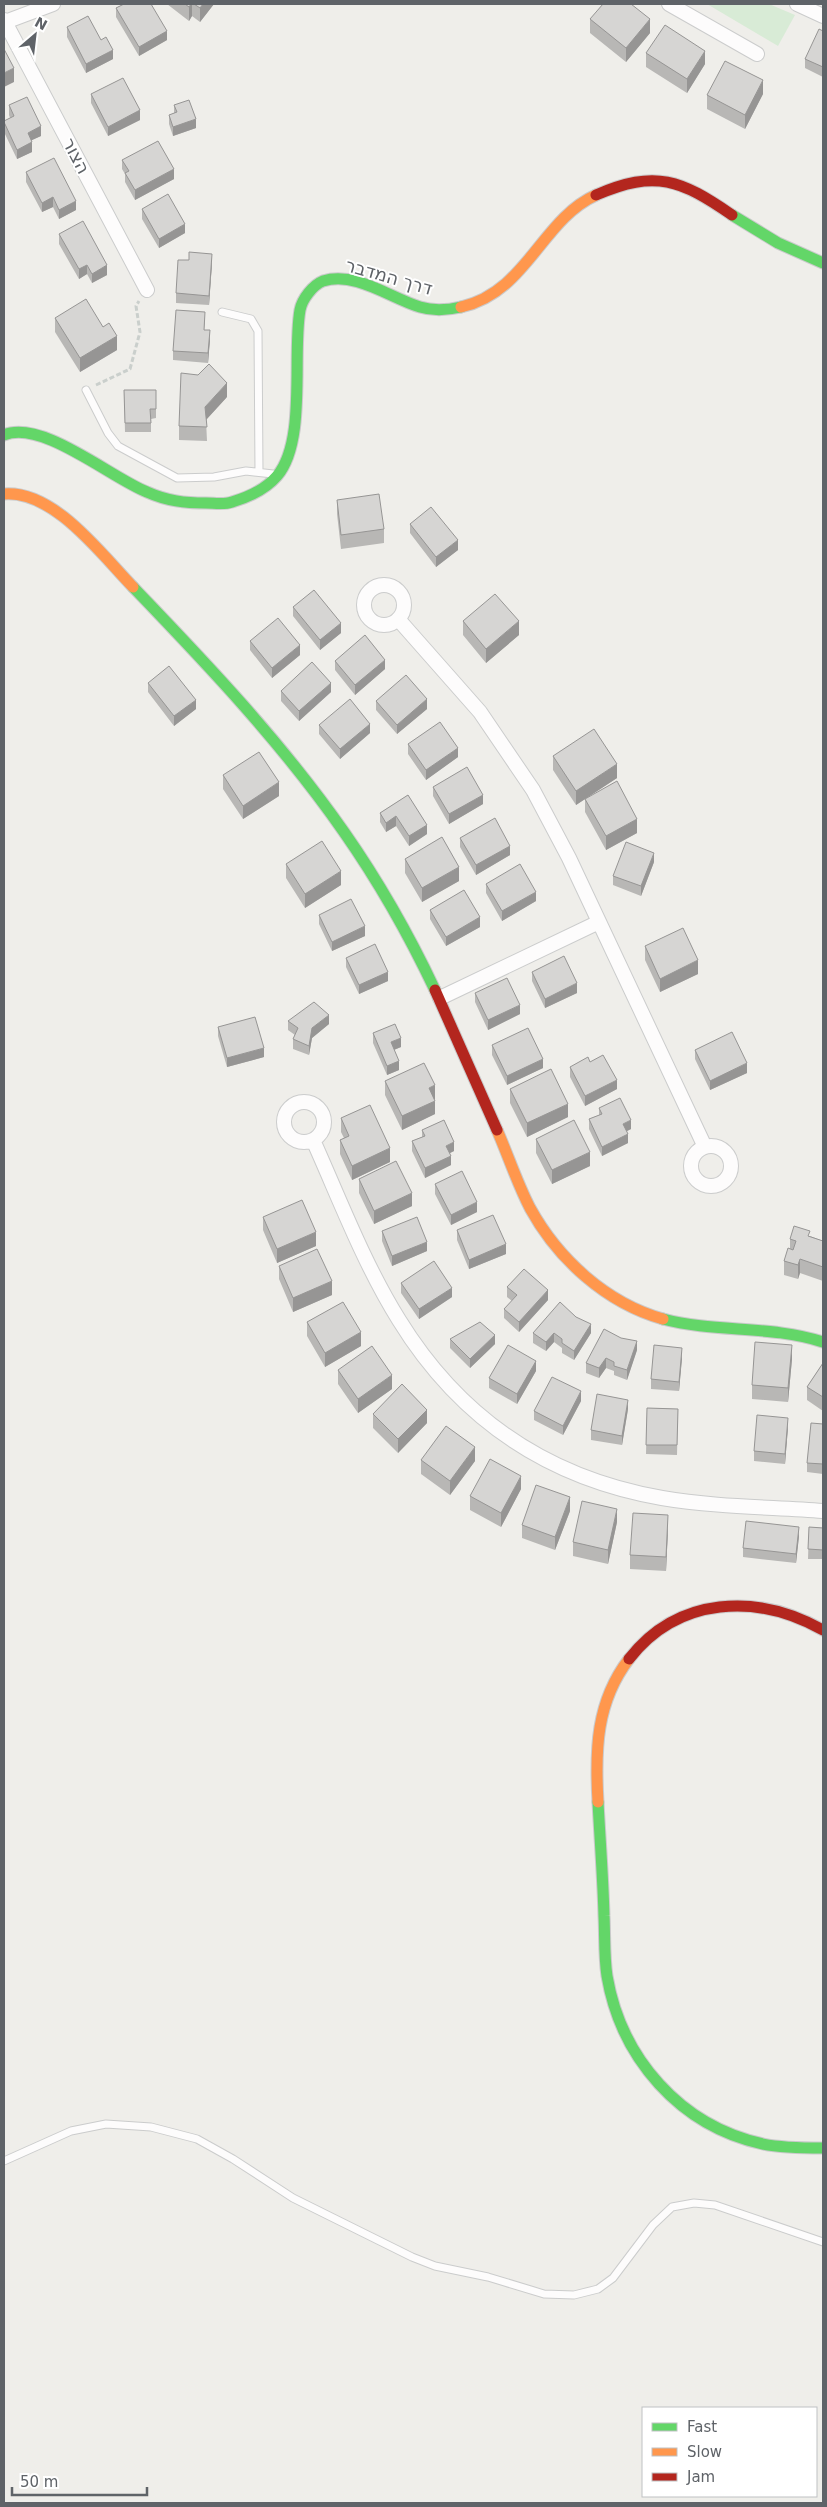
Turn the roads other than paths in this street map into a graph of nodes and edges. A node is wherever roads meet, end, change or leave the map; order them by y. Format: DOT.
graph roads {
  1 [pos="52,4"];
  2 [pos="669,4"];
  3 [pos="797,4"];
  4 [pos="823,16"];
  5 [pos="4,21"];
  6 [pos="757,54"];
  7 [pos="823,263"];
  8 [pos="147,290"];
  9 [pos="222,312"];
  10 [pos="86,390"];
  11 [pos="4,435"];
  12 [pos="259,472"];
  13 [pos="278,475"];
  14 [pos="4,494"];
  15 [pos="398,619"];
  16 [pos="599,922"];
  17 [pos="440,998"];
  18 [pos="313,1140"];
  19 [pos="705,1147"];
  20 [pos="823,1342"];
  21 [pos="823,1511"];
  22 [pos="823,1630"];
  23 [pos="823,2148"];
  24 [pos="4,2161"];
  25 [pos="823,2242"];
  1 -- 5 [label="street"];
  2 -- 6 [label="street"];
  3 -- 4 [label="street"];
  5 -- 8 [label="street, הצור"];
  7 -- 13 [label="street, דרך המדבר"];
  9 -- 12 [label="lane"];
  10 -- 12 [label="lane"];
  11 -- 13 [label="street, דרך המדבר"];
  12 -- 13 [label="lane"];
  14 -- 17 [label="street"];
  15 -- 16 [label="street"];
  16 -- 17 [label="street"];
  16 -- 19 [label="street"];
  17 -- 20 [label="street"];
  18 -- 21 [label="street"];
  22 -- 23 [label="street"];
  24 -- 25 [label="lane"];
}
